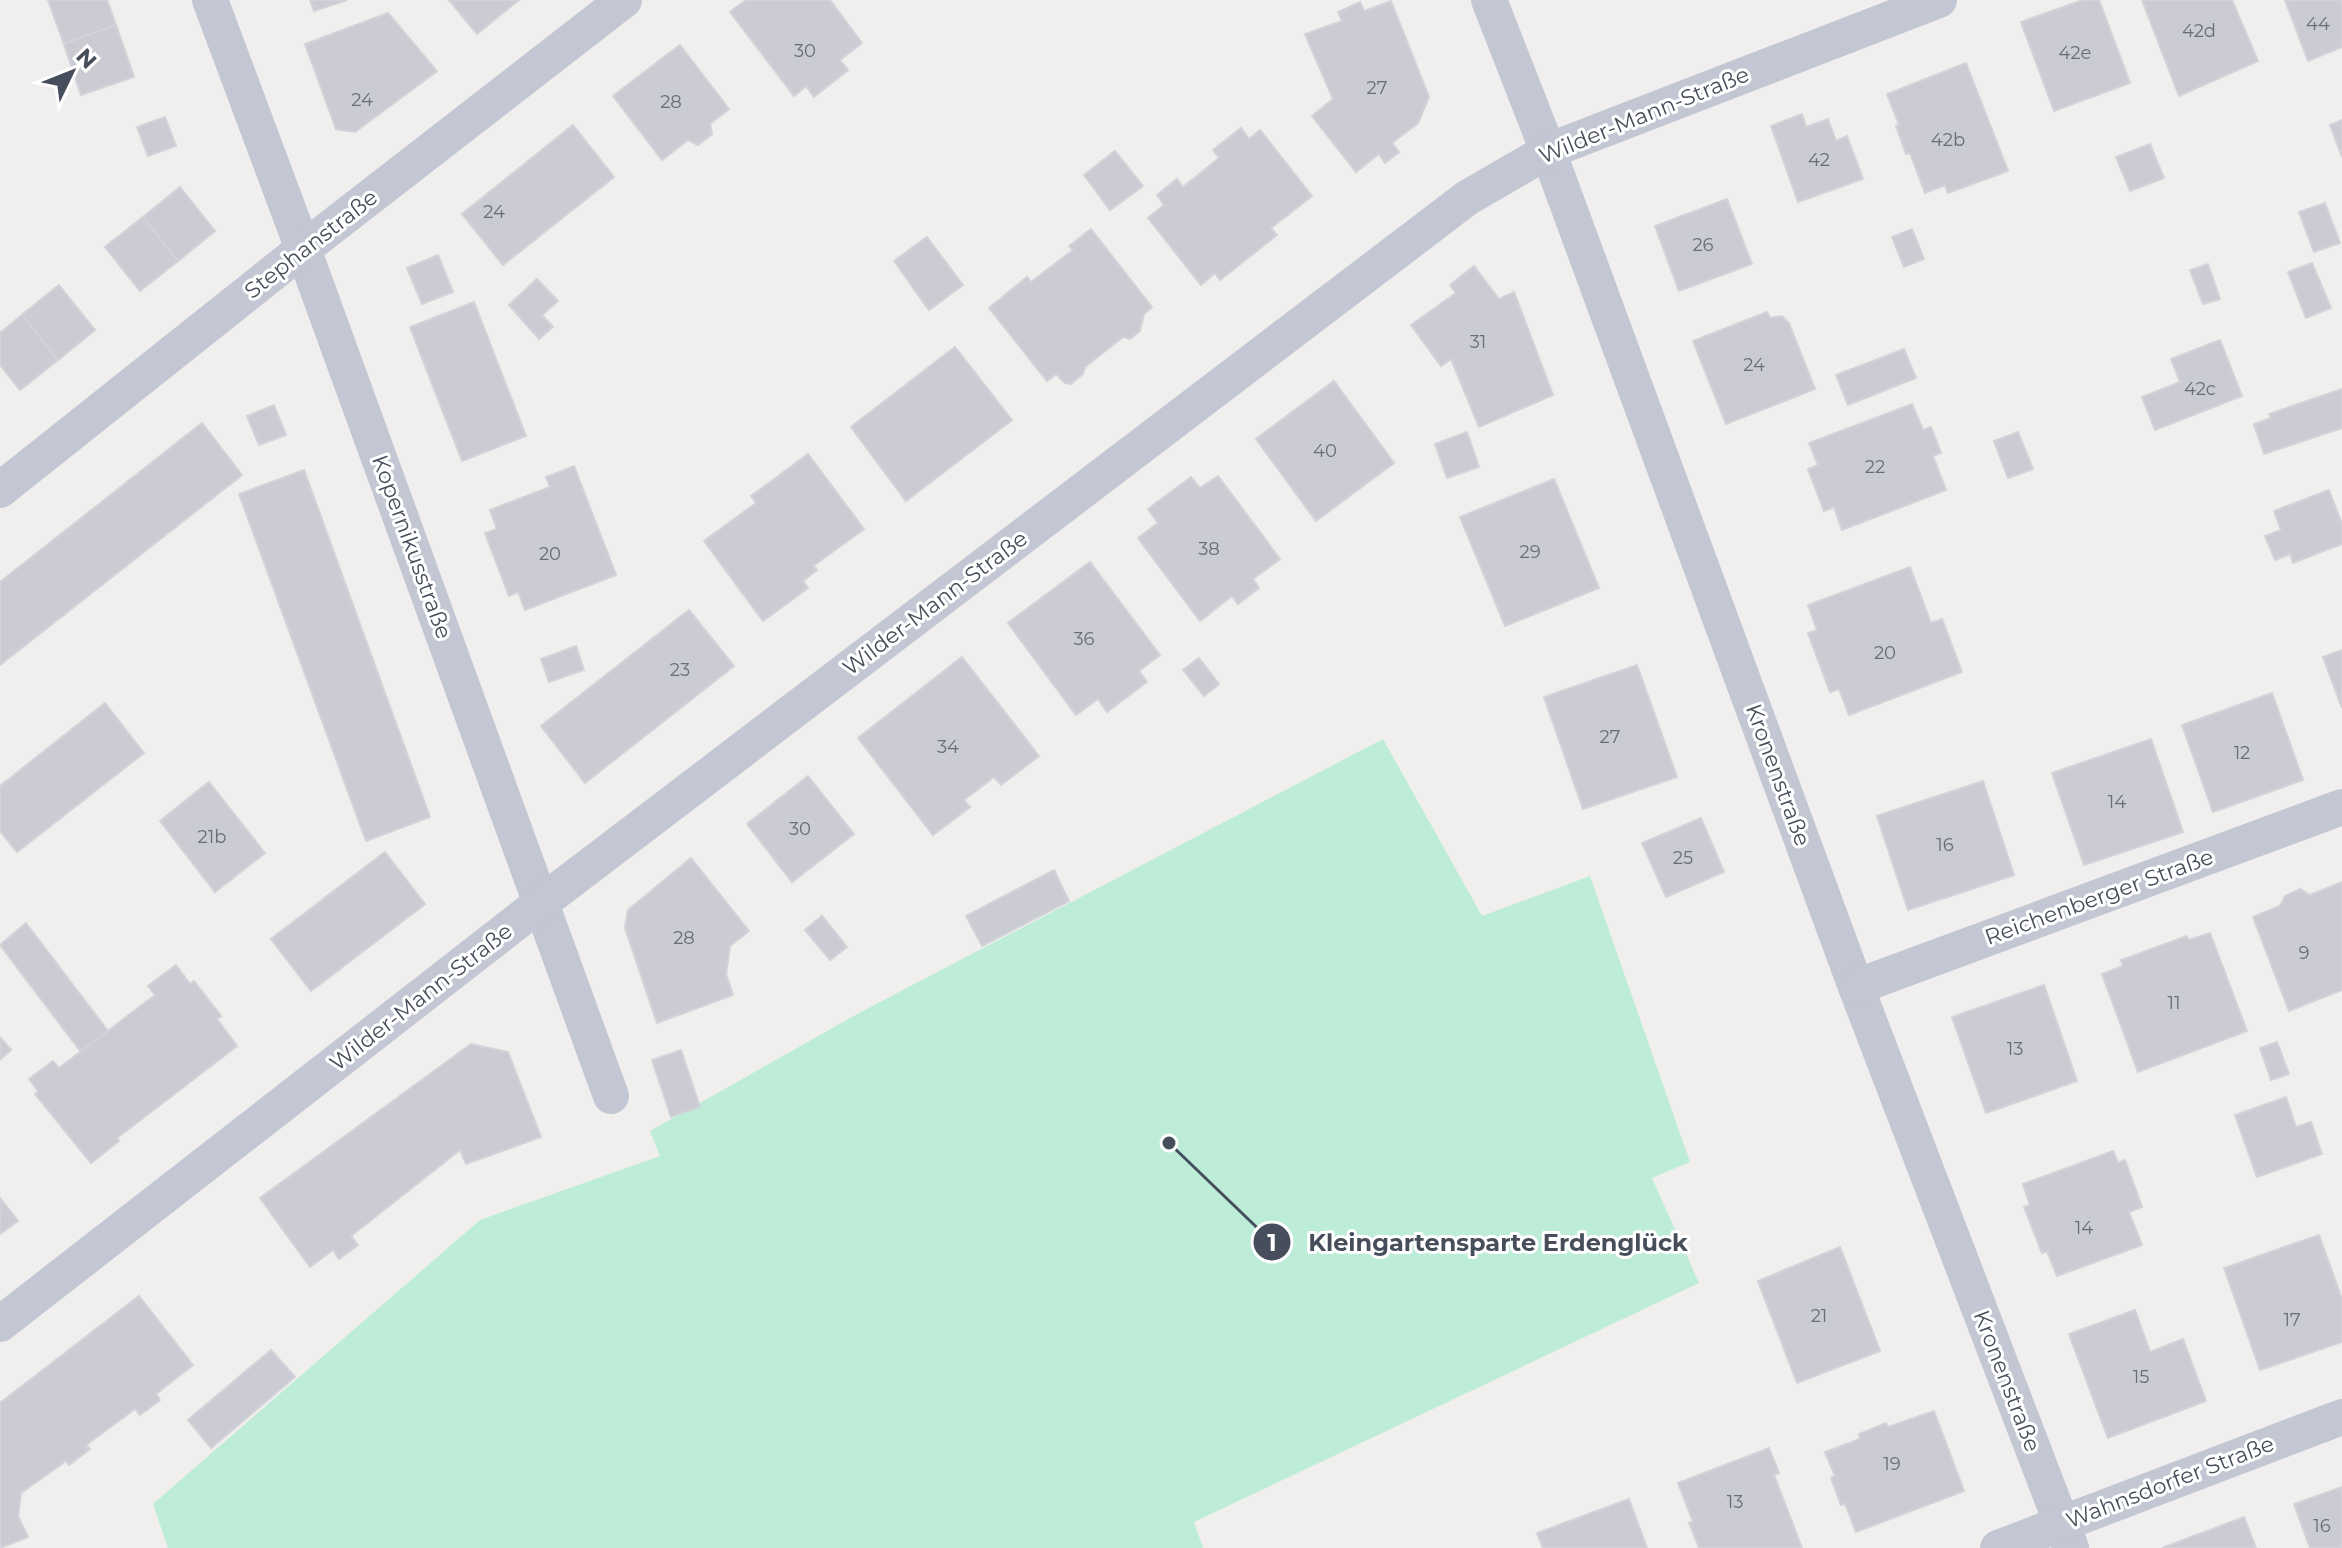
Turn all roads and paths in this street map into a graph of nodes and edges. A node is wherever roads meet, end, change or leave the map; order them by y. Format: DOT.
graph roads {
  1 [pos="210,0"];
  2 [pos="624,0"];
  3 [pos="1489,0"];
  4 [pos="1939,0"];
  5 [pos="1548,151"];
  6 [pos="303,249"];
  7 [pos="0,490"];
  8 [pos="2342,807"];
  9 [pos="541,903"];
  10 [pos="1856,987"];
  11 [pos="611,1096"];
  12 [pos="0,1324"];
  13 [pos="2342,1417"];
  14 [pos="2066,1536"];
  15 [pos="1998,1548"];
  1 -- 6 [label="street, Kopernikusstraße"];
  2 -- 6 [label="street, Stephanstraße"];
  3 -- 5 [label="street, Kronenstraße"];
  4 -- 5 [label="street, Wilder-Mann-Straße"];
  5 -- 9 [label="street, Wilder-Mann-Straße"];
  5 -- 10 [label="street, Kronenstraße"];
  6 -- 7 [label="street, Stephanstraße"];
  6 -- 9 [label="street, Kopernikusstraße"];
  8 -- 10 [label="street, Reichenberger Straße"];
  9 -- 11 [label="street, Kopernikusstraße"];
  9 -- 12 [label="street, Wilder-Mann-Straße"];
  10 -- 14 [label="street, Kronenstraße"];
  13 -- 14 [label="street, Wahnsdorfer Straße"];
  14 -- 15 [label="street, Wahnsdorfer Straße"];
}
